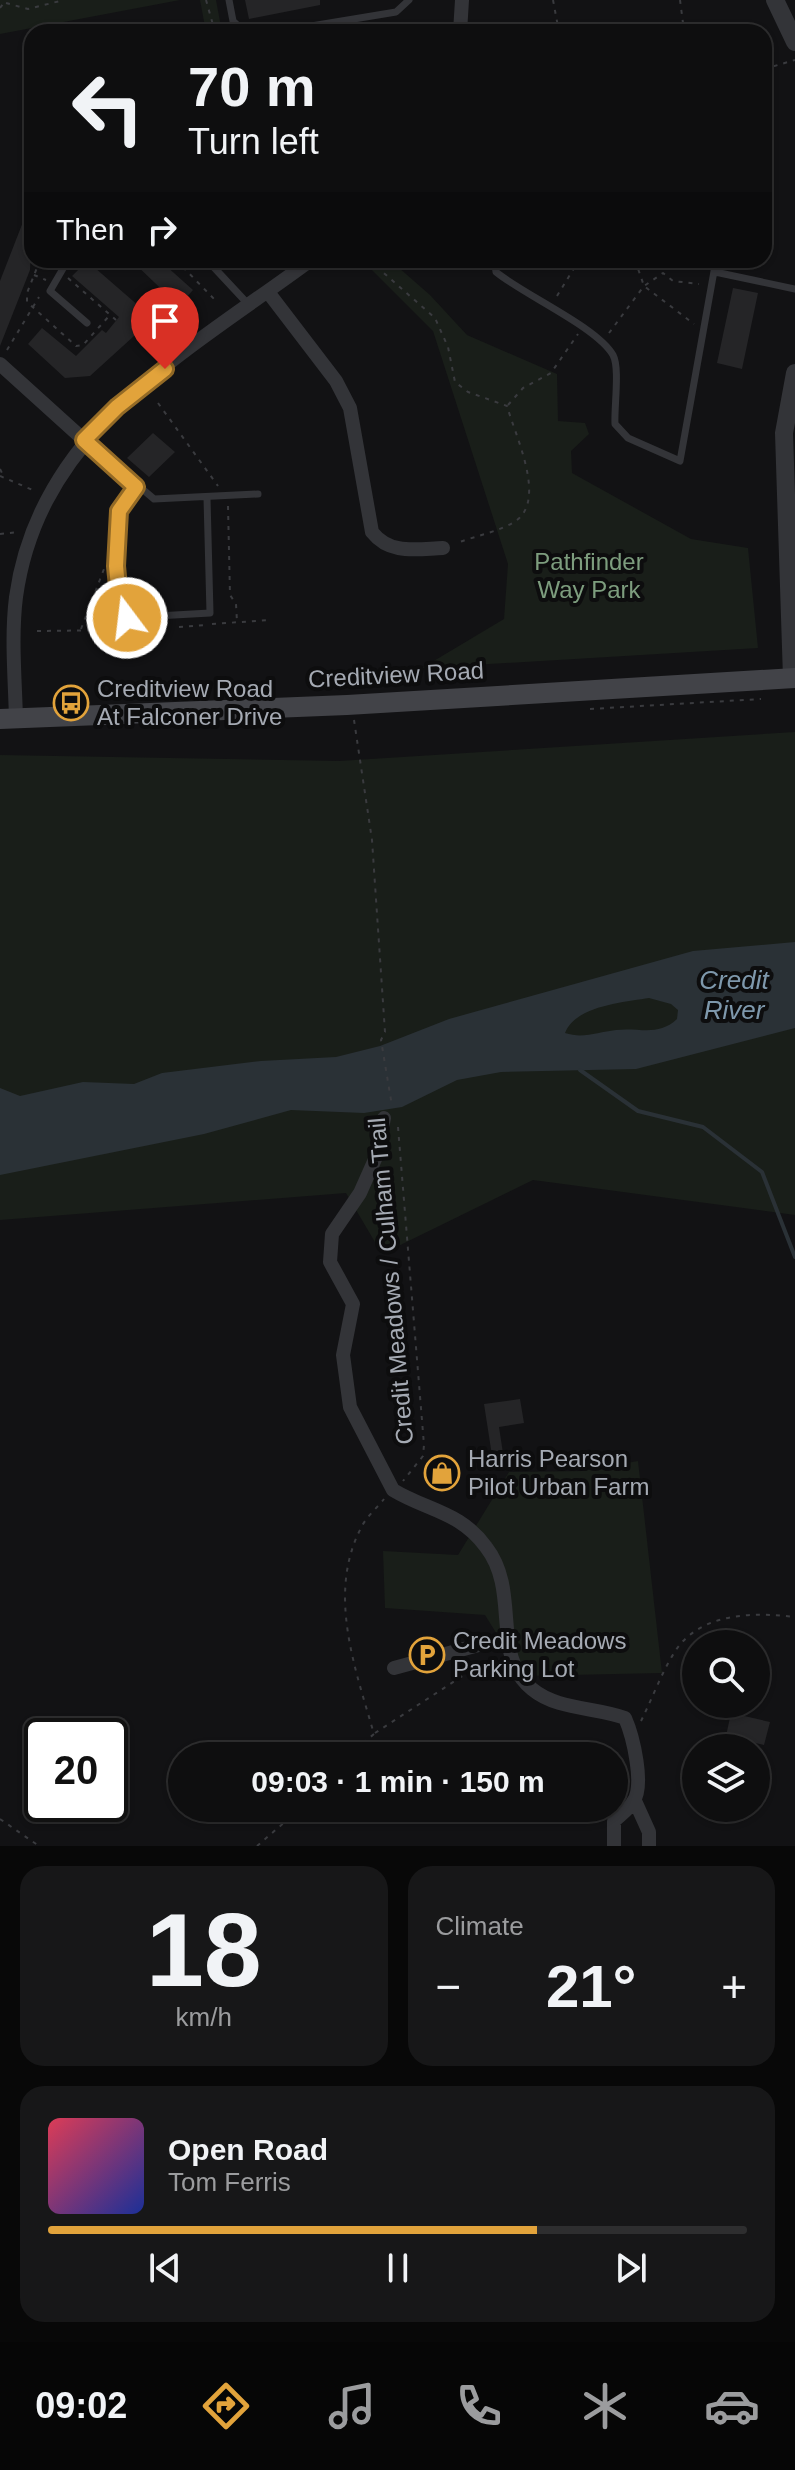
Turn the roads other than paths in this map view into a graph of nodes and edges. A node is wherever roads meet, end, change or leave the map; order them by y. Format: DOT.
graph roads {
  1 [pos="229,0"];
  2 [pos="409,0"];
  3 [pos="462,0"];
  4 [pos="775,0"];
  5 [pos="236,24"];
  6 [pos="323,24"];
  7 [pos="460,24"];
  8 [pos="795,42"];
  9 [pos="63,268"];
  10 [pos="214,268"];
  11 [pos="300,268"];
  12 [pos="495,268"];
  13 [pos="715,268"];
  14 [pos="715,272"];
  15 [pos="795,289"];
  16 [pos="268,292"];
  17 [pos="250,306"];
  18 [pos="87,323"];
  19 [pos="4,358"];
  20 [pos="795,373"];
  21 [pos="84,440"];
  22 [pos="136,487"];
  23 [pos="258,494"];
  24 [pos="207,498"];
  25 [pos="443,548"];
  26 [pos="793,678"];
  27 [pos="8,719"];
  28 [pos="390,1116"];
  29 [pos="508,1637"];
  30 [pos="394,1668"];
  31 [pos="635,1801"];
  32 [pos="614,1846"];
  33 [pos="649,1846"];
  1 -- 5 [label="lane"];
  2 -- 6 [label="lane"];
  3 -- 7 [label="street"];
  4 -- 8 [label="street"];
  9 -- 18 [label="lane"];
  10 -- 17 [label="lane"];
  11 -- 16 [label="street"];
  12 -- 14 [label="lane"];
  13 -- 14 [label="lane"];
  14 -- 15 [label="lane"];
  16 -- 17 [label="street"];
  16 -- 25 [label="street"];
  17 -- 21 [label="street"];
  19 -- 21 [label="street"];
  20 -- 26 [label="street"];
  21 -- 22 [label="lane"];
  21 -- 27 [label="street"];
  22 -- 24 [label="lane"];
  22 -- 24 [label="lane"];
  23 -- 24 [label="lane"];
  26 -- 27 [label="main road, Creditview Road"];
  28 -- 29 [label="street"];
  29 -- 30 [label="street"];
  29 -- 31 [label="street"];
  31 -- 32 [label="street"];
  31 -- 33 [label="street"];
}
